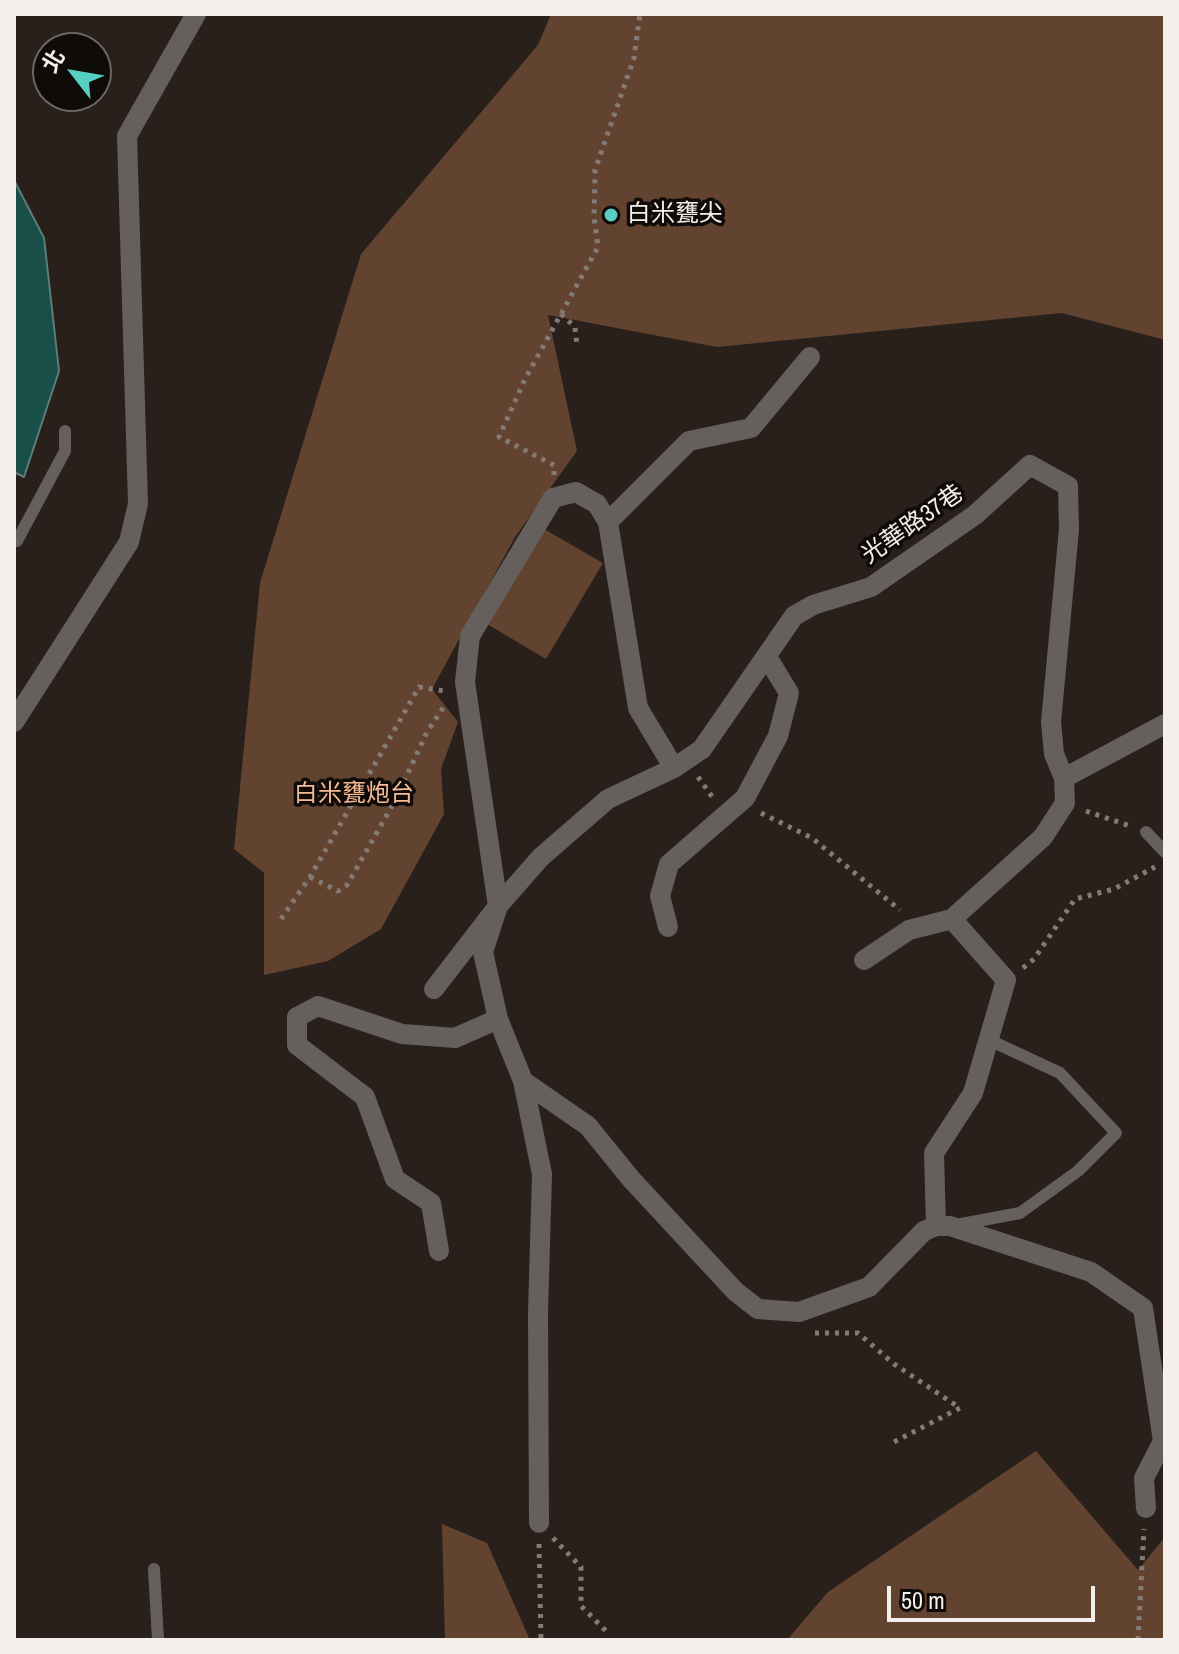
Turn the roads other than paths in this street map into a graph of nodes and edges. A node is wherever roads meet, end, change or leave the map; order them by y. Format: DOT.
graph roads {
  1 [pos="196,14"];
  2 [pos="810,357"];
  3 [pos="65,431"];
  4 [pos="608,522"];
  5 [pos="14,539"];
  6 [pos="767,657"];
  7 [pos="14,722"];
  8 [pos="1165,724"];
  9 [pos="680,764"];
  10 [pos="1064,778"];
  11 [pos="1146,832"];
  12 [pos="1165,852"];
  13 [pos="498,906"];
  14 [pos="952,919"];
  15 [pos="668,927"];
  16 [pos="864,960"];
  17 [pos="434,989"];
  18 [pos="498,1019"];
  19 [pos="987,1039"];
  20 [pos="523,1081"];
  21 [pos="943,1226"];
  22 [pos="439,1251"];
  23 [pos="1146,1508"];
  24 [pos="539,1523"];
  25 [pos="154,1569"];
  26 [pos="158,1640"];
  1 -- 7 [label="street"];
  2 -- 4 [label="street"];
  3 -- 5 [label="lane"];
  4 -- 9 [label="street"];
  4 -- 13 [label="street"];
  6 -- 9 [label="street, 光華路37巷"];
  6 -- 10 [label="street, 光華路37巷"];
  6 -- 15 [label="street"];
  8 -- 10 [label="street"];
  9 -- 13 [label="street, 光華路37巷"];
  10 -- 14 [label="street"];
  11 -- 12 [label="lane"];
  13 -- 17 [label="street, 光華路37巷"];
  13 -- 18 [label="street"];
  14 -- 16 [label="street"];
  14 -- 19 [label="street"];
  18 -- 20 [label="street"];
  18 -- 22 [label="street"];
  19 -- 21 [label="street"];
  19 -- 21 [label="lane"];
  20 -- 21 [label="street"];
  20 -- 24 [label="street"];
  21 -- 23 [label="street"];
  25 -- 26 [label="lane"];
}
